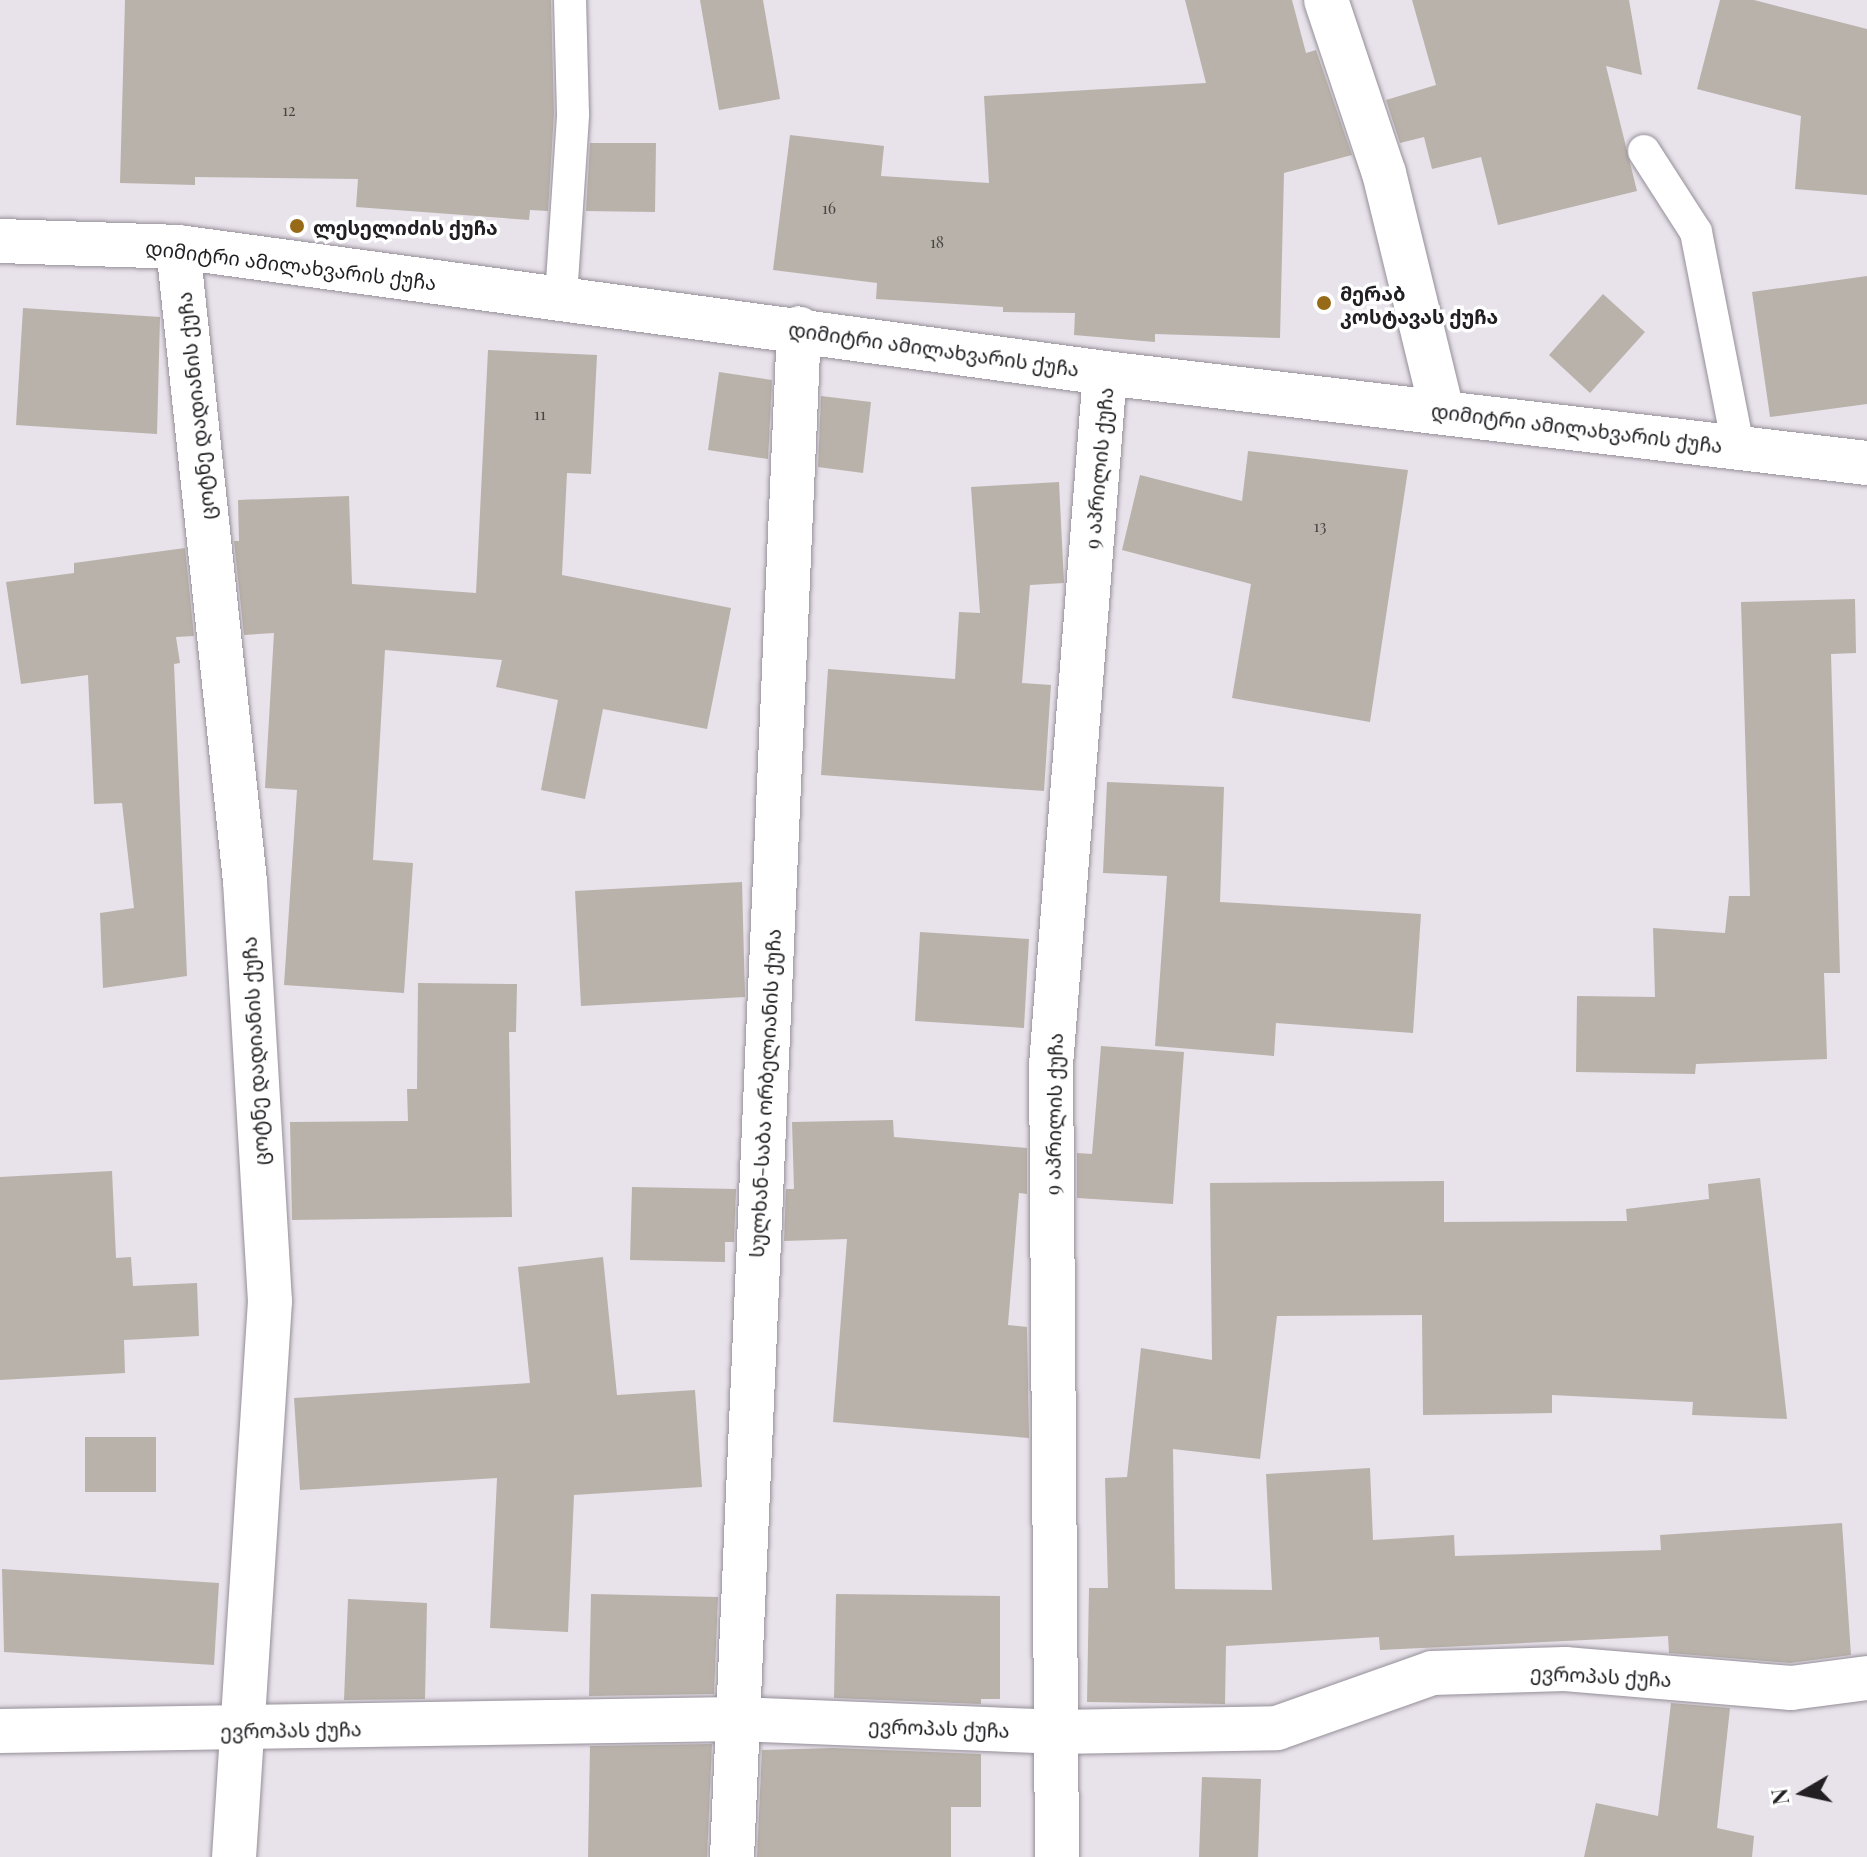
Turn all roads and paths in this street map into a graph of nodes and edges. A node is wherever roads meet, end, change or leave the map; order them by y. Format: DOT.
graph roads {
  1 [pos="570,0"];
  2 [pos="1326,0"];
  3 [pos="1644,151"];
  4 [pos="0,241"];
  5 [pos="178,247"];
  6 [pos="561,297"];
  7 [pos="799,328"];
  8 [pos="1105,373"];
  9 [pos="1442,411"];
  10 [pos="1738,447"];
  11 [pos="1867,463"];
  12 [pos="1867,1678"];
  13 [pos="736,1719"];
  14 [pos="241,1730"];
  15 [pos="0,1731"];
  16 [pos="1056,1732"];
  17 [pos="234,1857"];
  18 [pos="732,1857"];
  19 [pos="1057,1857"];
  1 -- 6 [label="lane"];
  2 -- 9 [label="street"];
  3 -- 10 [label="lane"];
  4 -- 5 [label="street, დიმიტრი ამილახვარის ქუჩა"];
  5 -- 6 [label="street, დიმიტრი ამილახვარის ქუჩა"];
  5 -- 14 [label="street, ცოტნე დადიანის ქუჩა"];
  6 -- 7 [label="street, დიმიტრი ამილახვარის ქუჩა"];
  7 -- 8 [label="street, დიმიტრი ამილახვარის ქუჩა"];
  7 -- 13 [label="street, სულხან-საბა ორბელიანის ქუჩა"];
  8 -- 9 [label="street, დიმიტრი ამილახვარის ქუჩა"];
  8 -- 16 [label="street, 9 აპრილის ქუჩა"];
  9 -- 10 [label="street, დიმიტრი ამილახვარის ქუჩა"];
  10 -- 11 [label="street, დიმიტრი ამილახვარის ქუჩა"];
  12 -- 16 [label="street, ევროპას ქუჩა"];
  13 -- 14 [label="street, ევროპას ქუჩა"];
  13 -- 16 [label="street, ევროპას ქუჩა"];
  13 -- 18 [label="street, სულხან-საბა ორბელიანის ქუჩა"];
  14 -- 15 [label="street, ევროპას ქუჩა"];
  14 -- 17 [label="street, ცოტნე დადიანის ქუჩა"];
  16 -- 19 [label="street, 9 აპრილის ქუჩა"];
}
